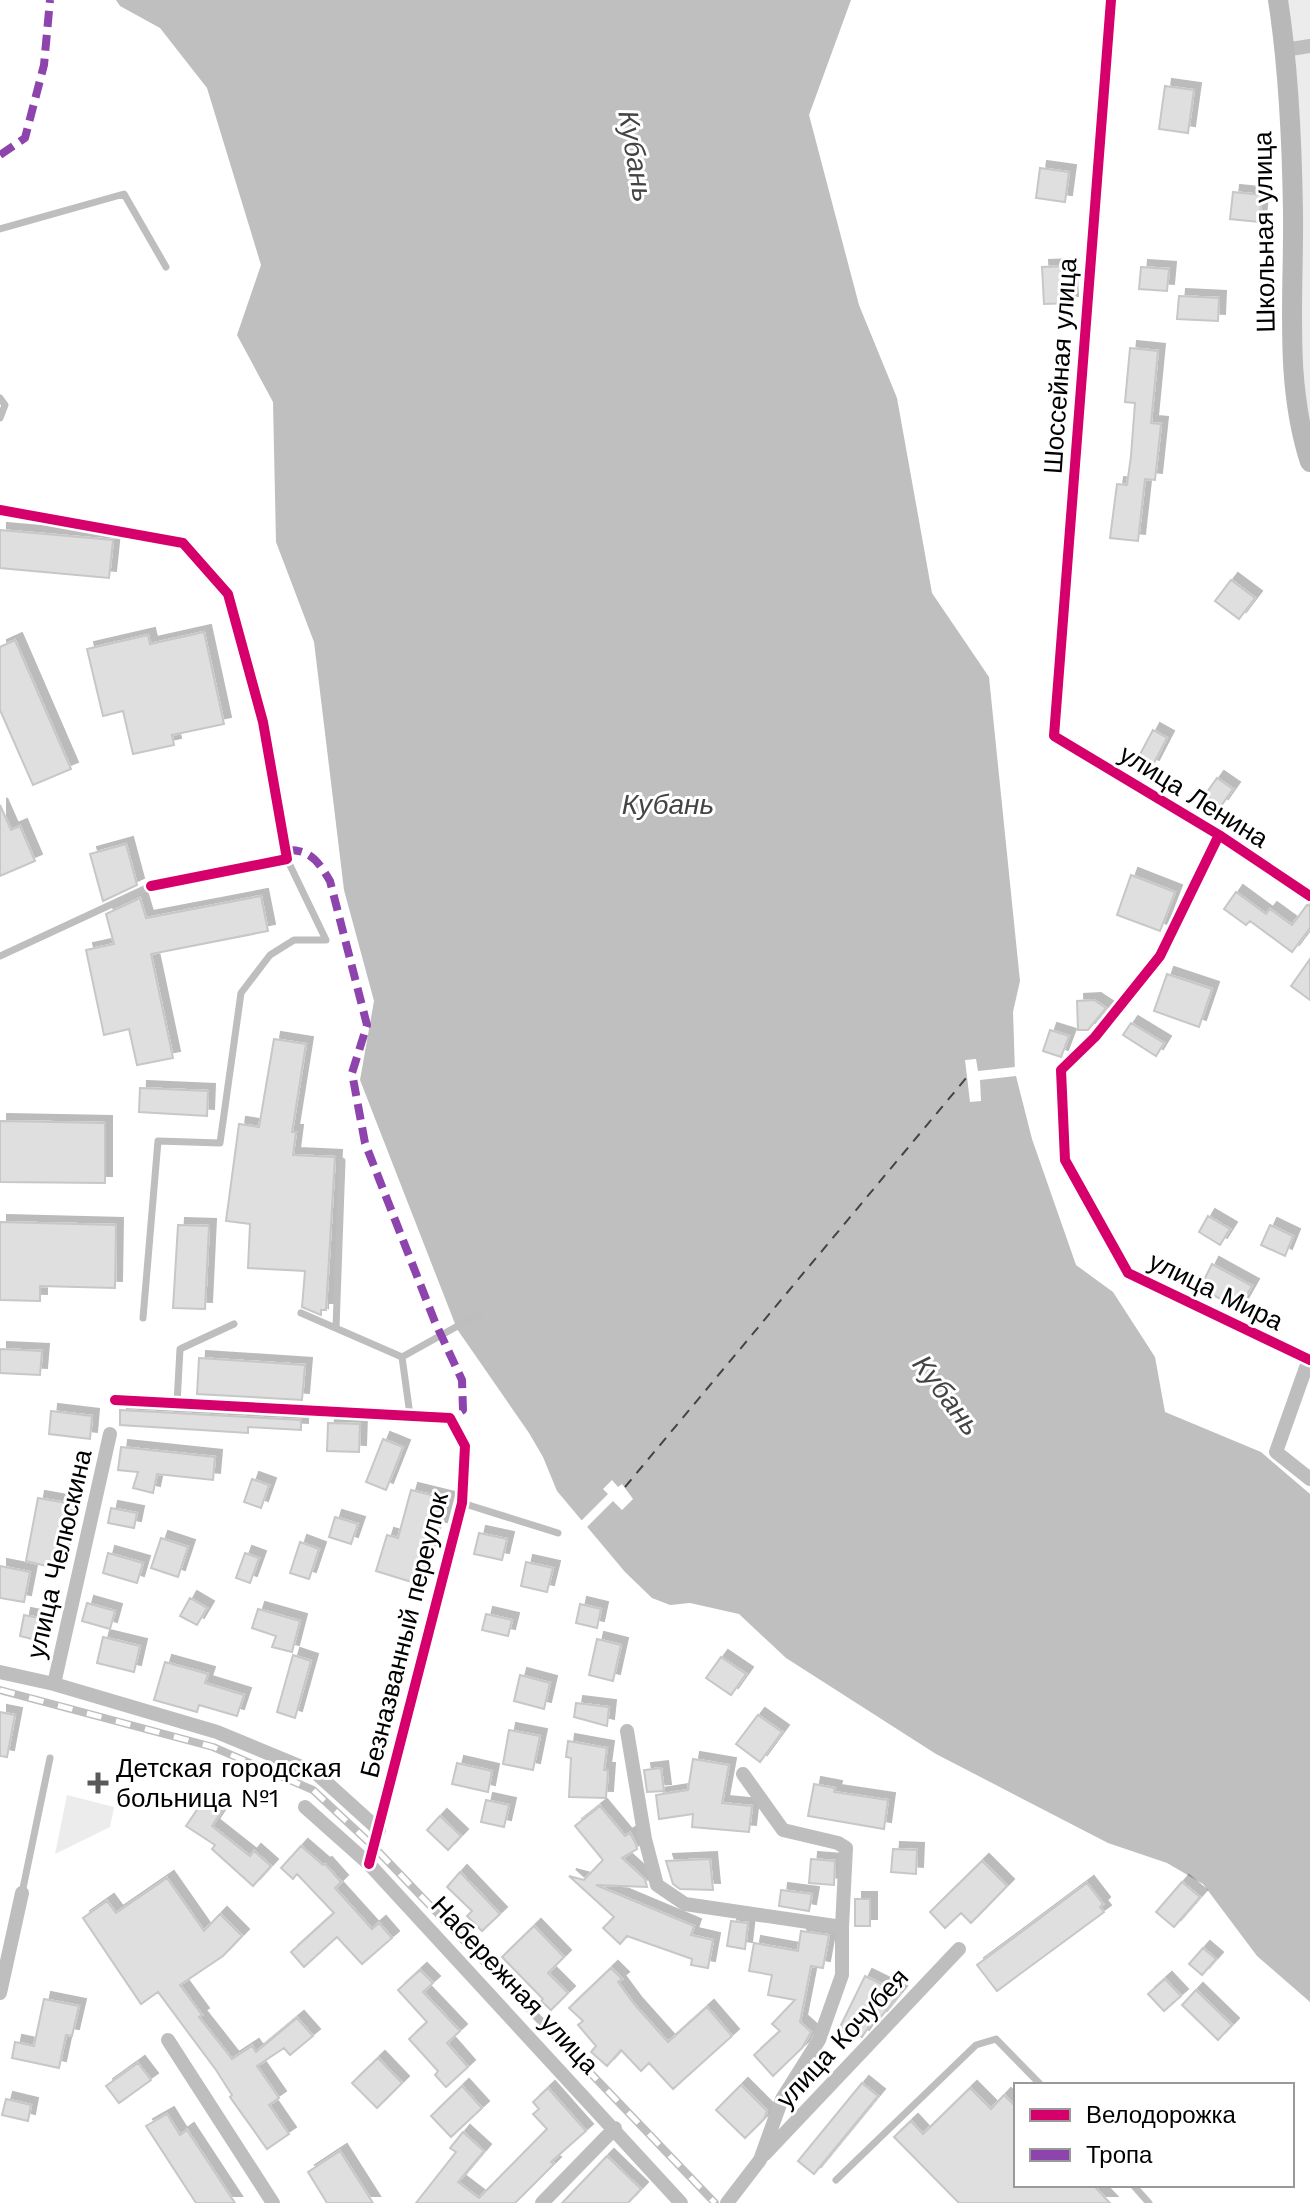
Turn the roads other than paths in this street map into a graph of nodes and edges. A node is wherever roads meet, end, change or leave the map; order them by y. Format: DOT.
graph roads {
  1 [pos="1111,0"];
  2 [pos="1278,0"];
  3 [pos="1310,46"];
  4 [pos="1285,50"];
  5 [pos="1302,211"];
  6 [pos="0,229"];
  7 [pos="166,267"];
  8 [pos="1301,368"];
  9 [pos="0,398"];
  10 [pos="0,418"];
  11 [pos="1310,462"];
  12 [pos="0,510"];
  13 [pos="1054,736"];
  14 [pos="1219,835"];
  15 [pos="287,859"];
  16 [pos="151,886"];
  17 [pos="1310,896"];
  18 [pos="0,956"];
  19 [pos="342,1161"];
  20 [pos="301,1313"];
  21 [pos="481,1313"];
  22 [pos="143,1318"];
  23 [pos="234,1324"];
  24 [pos="336,1328"];
  25 [pos="402,1357"];
  26 [pos="1310,1358"];
  27 [pos="115,1400"];
  28 [pos="177,1403"];
  29 [pos="410,1415"];
  30 [pos="110,1434"];
  31 [pos="1310,1479"];
  32 [pos="462,1503"];
  33 [pos="558,1533"];
  34 [pos="0,1672"];
  35 [pos="54,1684"];
  36 [pos="627,1731"];
  37 [pos="50,1758"];
  38 [pos="743,1774"];
  39 [pos="305,1807"];
  40 [pos="379,1830"];
  41 [pos="369,1864"];
  42 [pos="22,1893"];
  43 [pos="842,1927"];
  44 [pos="959,1949"];
  45 [pos="0,1993"];
  46 [pos="168,2040"];
  47 [pos="1039,2083"];
  48 [pos="615,2128"];
  49 [pos="760,2160"];
  50 [pos="836,2180"];
  51 [pos="1135,2187"];
  52 [pos="273,2203"];
  53 [pos="542,2203"];
  54 [pos="681,2203"];
  55 [pos="727,2203"];
  56 [pos="1149,2203"];
  1 -- 13 [label="street, Шоссейная улица"];
  2 -- 4 [label="street, Школьная улица"];
  3 -- 4 [label="street"];
  4 -- 5 [label="street, Школьная улица"];
  5 -- 8 [label="street, Школьная улица"];
  6 -- 7 [label="lane"];
  8 -- 11 [label="street, Школьная улица"];
  9 -- 10 [label="lane"];
  12 -- 15 [label="street"];
  13 -- 14 [label="street, улица Ленина"];
  14 -- 17 [label="street, улица Ленина"];
  14 -- 26 [label="street, улица Мира"];
  15 -- 16 [label="street"];
  15 -- 22 [label="lane"];
  16 -- 18 [label="lane"];
  19 -- 24 [label="lane"];
  20 -- 24 [label="lane"];
  21 -- 25 [label="lane"];
  23 -- 28 [label="lane"];
  24 -- 25 [label="lane"];
  25 -- 29 [label="lane"];
  26 -- 31 [label="street"];
  27 -- 28 [label="street, Безназванный переулок"];
  28 -- 29 [label="street, Безназванный переулок"];
  29 -- 32 [label="street, Безназванный переулок"];
  30 -- 35 [label="street, улица Челюскина"];
  32 -- 33 [label="lane"];
  32 -- 40 [label="street, Безназванный переулок"];
  34 -- 35 [label="street"];
  35 -- 40 [label="street"];
  36 -- 43 [label="street"];
  37 -- 42 [label="lane"];
  38 -- 43 [label="street, улица Кочубея"];
  39 -- 41 [label="street, Набережная улица"];
  40 -- 41 [label="street, Безназванный переулок"];
  41 -- 48 [label="street, Набережная улица"];
  42 -- 45 [label="street"];
  43 -- 49 [label="street, улица Кочубея"];
  44 -- 49 [label="street, улица Кочубея"];
  46 -- 52 [label="street"];
  47 -- 50 [label="lane"];
  48 -- 53 [label="street"];
  48 -- 54 [label="street, Набережная улица"];
  49 -- 55 [label="street, улица Кочубея"];
  51 -- 56 [label="lane"];
}
